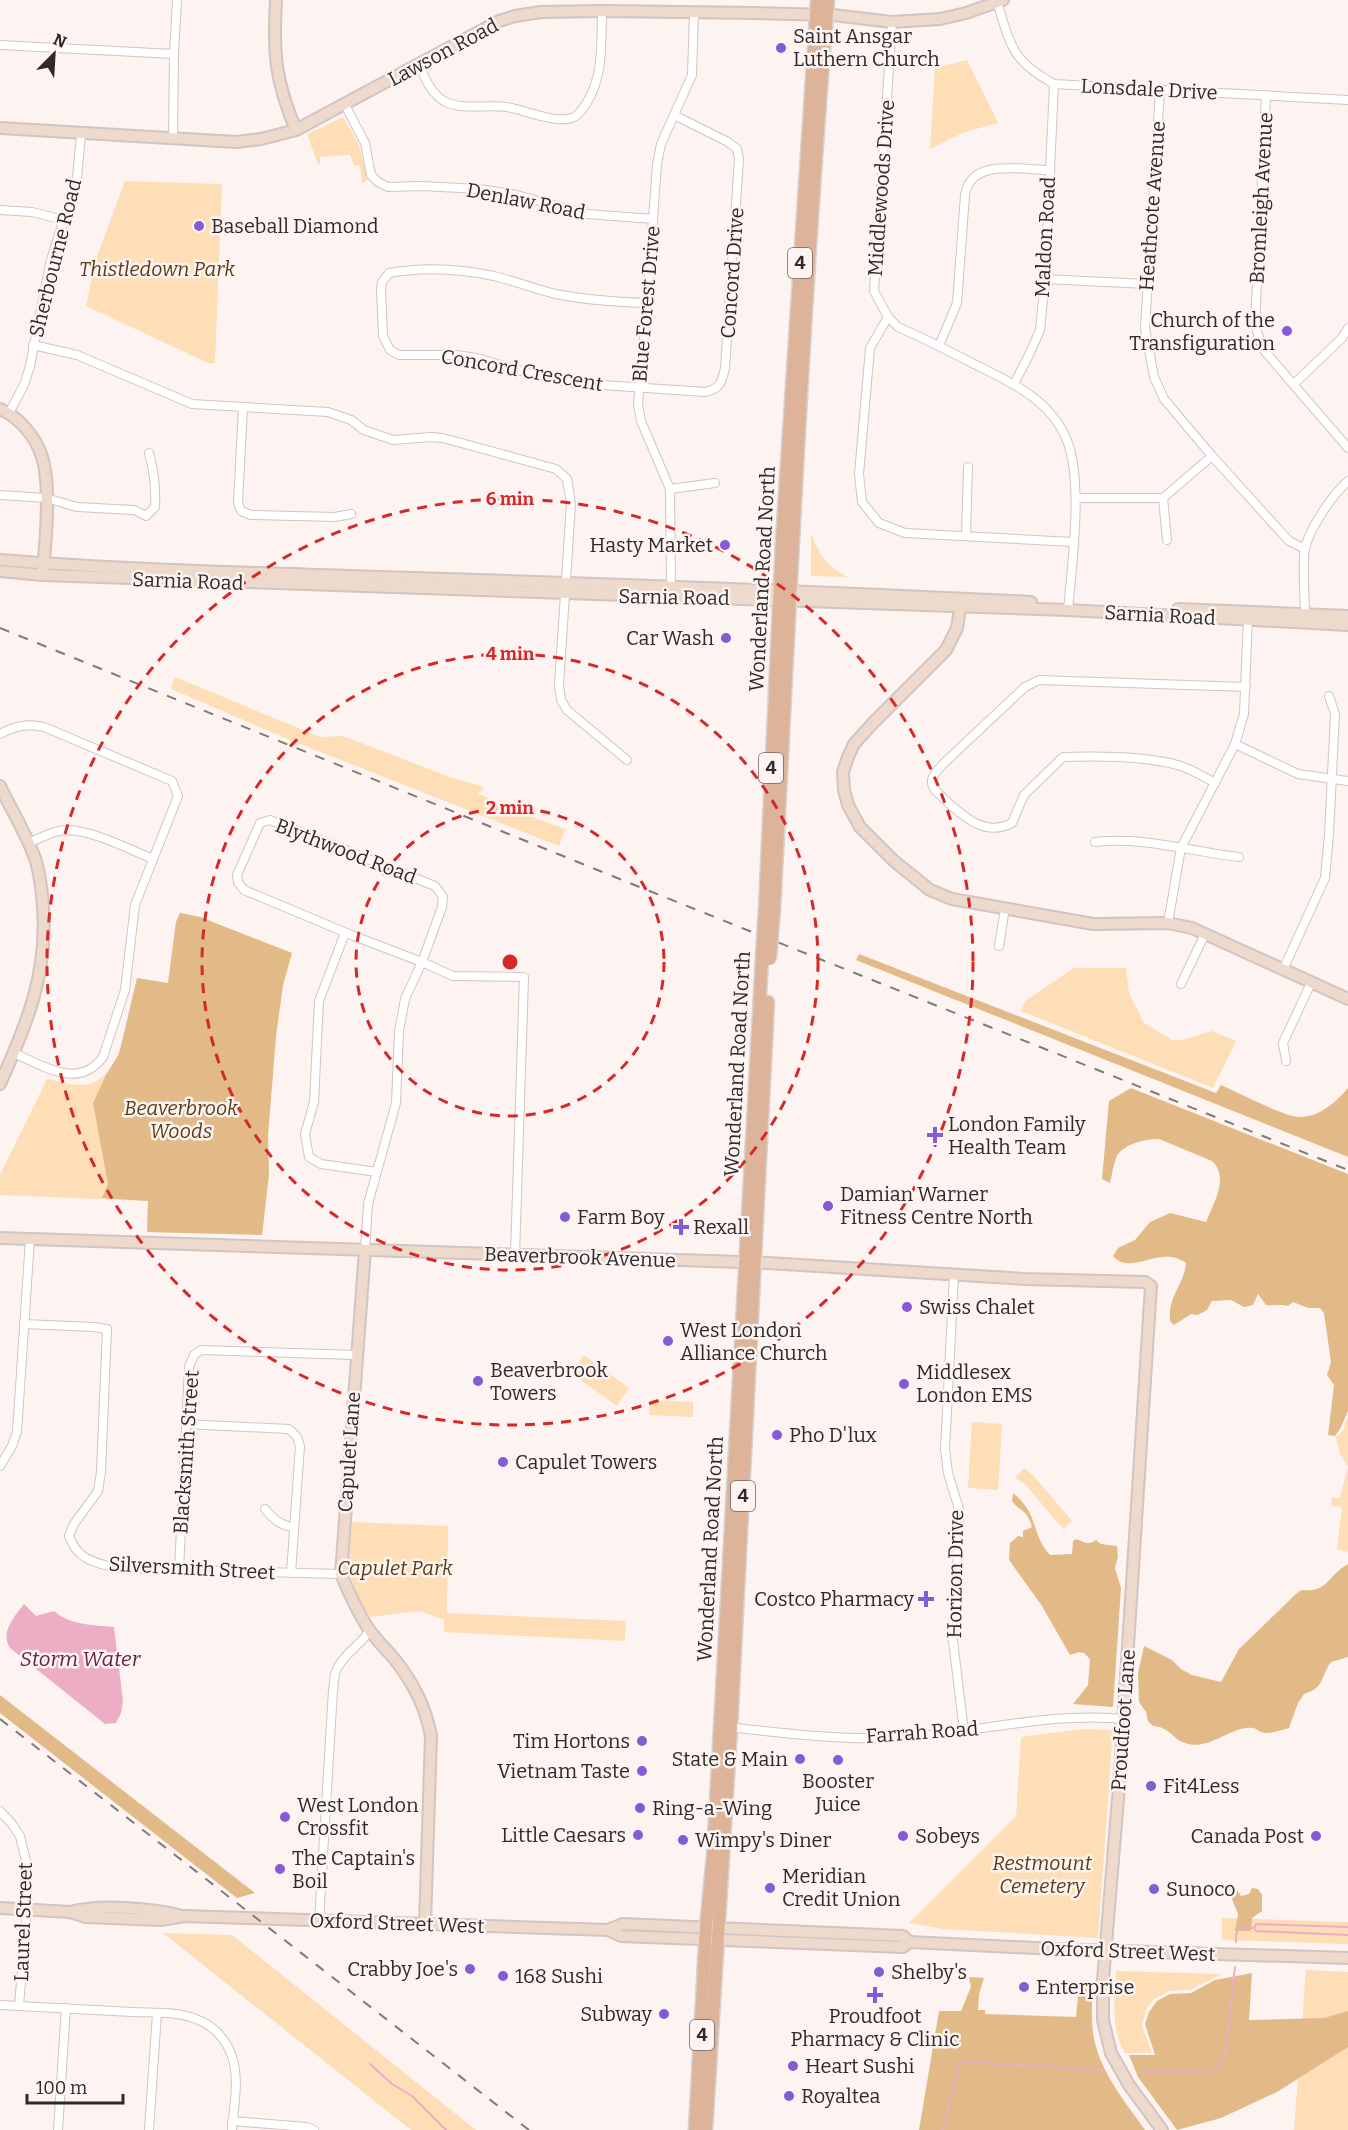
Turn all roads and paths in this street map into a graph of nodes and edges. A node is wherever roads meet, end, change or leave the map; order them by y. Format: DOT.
graph roads {
  1 [pos="177,0"];
  2 [pos="276,0"];
  3 [pos="817,0"];
  4 [pos="828,0"];
  5 [pos="1000,1"];
  6 [pos="602,11"];
  7 [pos="694,12"];
  8 [pos="821,15"];
  9 [pos="892,22"];
  10 [pos="0,45"];
  11 [pos="174,54"];
  12 [pos="420,64"];
  13 [pos="1054,84"];
  14 [pos="1160,90"];
  15 [pos="1266,95"];
  16 [pos="1348,100"];
  17 [pos="345,105"];
  18 [pos="674,116"];
  19 [pos="0,128"];
  20 [pos="296,130"];
  21 [pos="81,134"];
  22 [pos="174,139"];
  23 [pos="1049,170"];
  24 [pos="0,210"];
  25 [pos="653,219"];
  26 [pos="64,220"];
  27 [pos="1045,279"];
  28 [pos="1146,284"];
  29 [pos="647,303"];
  30 [pos="888,317"];
  31 [pos="1348,328"];
  32 [pos="33,345"];
  33 [pos="939,346"];
  34 [pos="1014,384"];
  35 [pos="1294,384"];
  36 [pos="639,387"];
  37 [pos="243,408"];
  38 [pos="4,411"];
  39 [pos="1348,448"];
  40 [pos="149,453"];
  41 [pos="1212,456"];
  42 [pos="968,467"];
  43 [pos="1348,481"];
  44 [pos="715,483"];
  45 [pos="670,489"];
  46 [pos="0,495"];
  47 [pos="46,498"];
  48 [pos="1076,498"];
  49 [pos="1163,498"];
  50 [pos="351,514"];
  51 [pos="966,536"];
  52 [pos="1167,540"];
  53 [pos="1073,542"];
  54 [pos="1305,549"];
  55 [pos="0,560"];
  56 [pos="44,564"];
  57 [pos="0,571"];
  58 [pos="42,575"];
  59 [pos="565,582"];
  60 [pos="671,592"];
  61 [pos="565,594"];
  62 [pos="785,595"];
  63 [pos="1068,607"];
  64 [pos="960,608"];
  65 [pos="1305,615"];
  66 [pos="1247,616"];
  67 [pos="1348,616"];
  68 [pos="1348,625"];
  69 [pos="1246,687"];
  70 [pos="1329,696"];
  71 [pos="0,734"];
  72 [pos="1235,744"];
  73 [pos="627,760"];
  74 [pos="1333,779"];
  75 [pos="1348,781"];
  76 [pos="1215,783"];
  77 [pos="0,786"];
  78 [pos="1095,842"];
  79 [pos="29,843"];
  80 [pos="1181,848"];
  81 [pos="1239,857"];
  82 [pos="153,859"];
  83 [pos="1005,908"];
  84 [pos="1168,923"];
  85 [pos="345,933"];
  86 [pos="1205,934"];
  87 [pos="999,946"];
  88 [pos="422,962"];
  89 [pos="1282,970"];
  90 [pos="1311,983"];
  91 [pos="1181,984"];
  92 [pos="1348,999"];
  93 [pos="14,1053"];
  94 [pos="1286,1061"];
  95 [pos="0,1084"];
  96 [pos="377,1172"];
  97 [pos="0,1238"];
  98 [pos="30,1239"];
  99 [pos="364,1250"];
  100 [pos="515,1255"];
  101 [pos="750,1263"];
  102 [pos="954,1275"];
  103 [pos="1152,1292"];
  104 [pos="24,1324"];
  105 [pos="356,1355"];
  106 [pos="186,1424"];
  107 [pos="0,1466"];
  108 [pos="265,1509"];
  109 [pos="294,1527"];
  110 [pos="179,1570"];
  111 [pos="291,1573"];
  112 [pos="341,1574"];
  113 [pos="370,1630"];
  114 [pos="1124,1719"];
  115 [pos="725,1727"];
  116 [pos="964,1731"];
  117 [pos="0,1811"];
  118 [pos="0,1908"];
  119 [pos="27,1909"];
  120 [pos="319,1921"];
  121 [pos="425,1924"];
  122 [pos="712,1934"];
  123 [pos="1106,1951"];
  124 [pos="1348,1958"];
  125 [pos="0,2005"];
  126 [pos="19,2006"];
  127 [pos="66,2008"];
  128 [pos="157,2013"];
  129 [pos="232,2121"];
  130 [pos="58,2130"];
  131 [pos="149,2130"];
  132 [pos="232,2130"];
  133 [pos="314,2130"];
  134 [pos="695,2130"];
  135 [pos="706,2130"];
  136 [pos="1162,2130"];
  1 -- 11 [label="street"];
  2 -- 20 [label="street"];
  3 -- 8 [label="main road, Wonderland Road North / 4"];
  4 -- 8 [label="main road, Wonderland Road North / 4"];
  5 -- 9 [label="street, Lawson Road"];
  5 -- 13 [label="street, Lonsdale Drive"];
  6 -- 7 [label="street, Lawson Road"];
  6 -- 12 [label="street, Lawson Road"];
  6 -- 12 [label="street"];
  7 -- 8 [label="street, Lawson Road"];
  7 -- 18 [label="street, Blue Forest Drive"];
  8 -- 9 [label="street, Lawson Road"];
  8 -- 62 [label="main road, Wonderland Road North / 4"];
  9 -- 30 [label="street, Middlewoods Drive"];
  10 -- 11 [label="street"];
  11 -- 22 [label="street"];
  12 -- 17 [label="street, Lawson Road"];
  13 -- 14 [label="street, Lonsdale Drive"];
  13 -- 23 [label="street, Maldon Road"];
  14 -- 15 [label="street, Lonsdale Drive"];
  14 -- 28 [label="street, Heathcote Avenue"];
  15 -- 16 [label="street, Lonsdale Drive"];
  15 -- 35 [label="street, Bromleigh Avenue"];
  17 -- 20 [label="street, Lawson Road"];
  17 -- 25 [label="street, Denlaw Road"];
  18 -- 25 [label="street, Blue Forest Drive"];
  18 -- 36 [label="street, Concord Drive"];
  19 -- 21 [label="street, Lawson Road"];
  20 -- 22 [label="street, Lawson Road"];
  21 -- 22 [label="street, Lawson Road"];
  21 -- 26 [label="street, Sherbourne Road"];
  23 -- 27 [label="street, Maldon Road"];
  23 -- 33 [label="street"];
  24 -- 26 [label="street"];
  25 -- 29 [label="street, Blue Forest Drive"];
  26 -- 32 [label="street, Sherbourne Road"];
  27 -- 28 [label="street"];
  27 -- 34 [label="street, Maldon Road"];
  28 -- 41 [label="street, Heathcote Avenue"];
  29 -- 36 [label="street, Blue Forest Drive"];
  29 -- 36 [label="street, Concord Crescent"];
  30 -- 33 [label="street, Middlewoods Drive"];
  30 -- 51 [label="street"];
  31 -- 35 [label="street"];
  32 -- 37 [label="street"];
  32 -- 38 [label="street, Sherbourne Road"];
  33 -- 34 [label="street, Middlewoods Drive"];
  34 -- 48 [label="street, Middlewoods Drive"];
  35 -- 39 [label="street, Bromleigh Avenue"];
  36 -- 45 [label="street, Blue Forest Drive"];
  37 -- 50 [label="street"];
  37 -- 59 [label="street"];
  38 -- 47 [label="street"];
  40 -- 47 [label="street"];
  41 -- 49 [label="street"];
  41 -- 54 [label="street, Heathcote Avenue"];
  42 -- 51 [label="street"];
  43 -- 54 [label="street"];
  44 -- 45 [label="street"];
  45 -- 60 [label="street, Blue Forest Drive"];
  46 -- 47 [label="street"];
  47 -- 56 [label="street"];
  48 -- 49 [label="street"];
  48 -- 53 [label="street, Middlewoods Drive"];
  49 -- 52 [label="street"];
  51 -- 53 [label="street"];
  53 -- 63 [label="street, Middlewoods Drive"];
  54 -- 65 [label="street"];
  55 -- 56 [label="street, Sarnia Road"];
  56 -- 58 [label="street"];
  56 -- 59 [label="street, Sarnia Road"];
  57 -- 58 [label="street, Sarnia Road"];
  58 -- 61 [label="street, Sarnia Road"];
  59 -- 60 [label="street, Sarnia Road"];
  59 -- 61 [label="street"];
  60 -- 61 [label="street, Sarnia Road"];
  60 -- 62 [label="street, Sarnia Road"];
  61 -- 73 [label="street"];
  62 -- 63 [label="street, Sarnia Road"];
  62 -- 64 [label="street, Sarnia Road"];
  62 -- 101 [label="main road, Wonderland Road North / 4, bridge"];
  63 -- 64 [label="street, Sarnia Road"];
  63 -- 66 [label="street, Sarnia Road"];
  64 -- 83 [label="street"];
  65 -- 66 [label="street, Sarnia Road"];
  65 -- 67 [label="street, Sarnia Road"];
  66 -- 68 [label="street, Sarnia Road"];
  66 -- 69 [label="street"];
  69 -- 72 [label="street"];
  69 -- 76 [label="street"];
  70 -- 74 [label="street"];
  71 -- 82 [label="street"];
  72 -- 74 [label="street"];
  72 -- 76 [label="street"];
  74 -- 75 [label="street"];
  74 -- 89 [label="street"];
  76 -- 80 [label="street"];
  77 -- 79 [label="street"];
  78 -- 80 [label="street"];
  79 -- 82 [label="street"];
  79 -- 93 [label="street"];
  80 -- 81 [label="street"];
  80 -- 84 [label="street"];
  82 -- 93 [label="street"];
  83 -- 84 [label="street"];
  83 -- 87 [label="street"];
  84 -- 86 [label="street"];
  85 -- 88 [label="street, Blythwood Road"];
  85 -- 88 [label="street, Blythwood Road"];
  85 -- 96 [label="street"];
  86 -- 89 [label="street"];
  86 -- 91 [label="street"];
  88 -- 96 [label="street, Capulet Lane"];
  88 -- 100 [label="street, Blythwood Road"];
  89 -- 90 [label="street"];
  90 -- 92 [label="street"];
  90 -- 94 [label="street"];
  93 -- 95 [label="street"];
  96 -- 99 [label="street, Capulet Lane"];
  97 -- 98 [label="street, Beaverbrook Avenue"];
  98 -- 99 [label="street, Beaverbrook Avenue"];
  98 -- 104 [label="street"];
  99 -- 100 [label="street, Beaverbrook Avenue"];
  99 -- 105 [label="street, Capulet Lane"];
  100 -- 101 [label="street, Beaverbrook Avenue"];
  101 -- 102 [label="street, Beaverbrook Avenue"];
  101 -- 115 [label="main road, Wonderland Road North / 4"];
  102 -- 103 [label="street, Beaverbrook Avenue"];
  102 -- 116 [label="street, Horizon Drive"];
  103 -- 114 [label="street, Proudfoot Lane"];
  104 -- 107 [label="street"];
  104 -- 110 [label="street, Silversmith Street"];
  105 -- 106 [label="street, Blacksmith Street"];
  105 -- 112 [label="street, Capulet Lane"];
  106 -- 109 [label="street"];
  106 -- 110 [label="street, Blacksmith Street"];
  108 -- 109 [label="street"];
  109 -- 111 [label="street"];
  110 -- 111 [label="street, Silversmith Street"];
  111 -- 112 [label="street, Silversmith Street"];
  112 -- 113 [label="street, Capulet Lane"];
  113 -- 120 [label="street"];
  113 -- 121 [label="street, Capulet Lane"];
  114 -- 116 [label="street, Farrah Road"];
  114 -- 123 [label="street, Proudfoot Lane"];
  115 -- 116 [label="street, Farrah Road"];
  115 -- 122 [label="main road, Wonderland Road North / 4"];
  117 -- 119 [label="street, Laurel Street"];
  118 -- 119 [label="street, Oxford Street West"];
  119 -- 120 [label="street, Oxford Street West"];
  119 -- 126 [label="street, Laurel Street"];
  120 -- 121 [label="street, Oxford Street West"];
  121 -- 122 [label="street, Oxford Street West"];
  122 -- 123 [label="street, Oxford Street West"];
  122 -- 134 [label="main road, Wonderland Road North / 4"];
  122 -- 135 [label="main road, Wonderland Road North / 4"];
  123 -- 124 [label="street, Oxford Street West"];
  123 -- 136 [label="street, Proudfoot Lane"];
  125 -- 126 [label="street"];
  126 -- 127 [label="street"];
  127 -- 128 [label="street"];
  127 -- 130 [label="street"];
  128 -- 129 [label="street"];
  128 -- 131 [label="street"];
  129 -- 132 [label="street"];
  129 -- 133 [label="street"];
}
